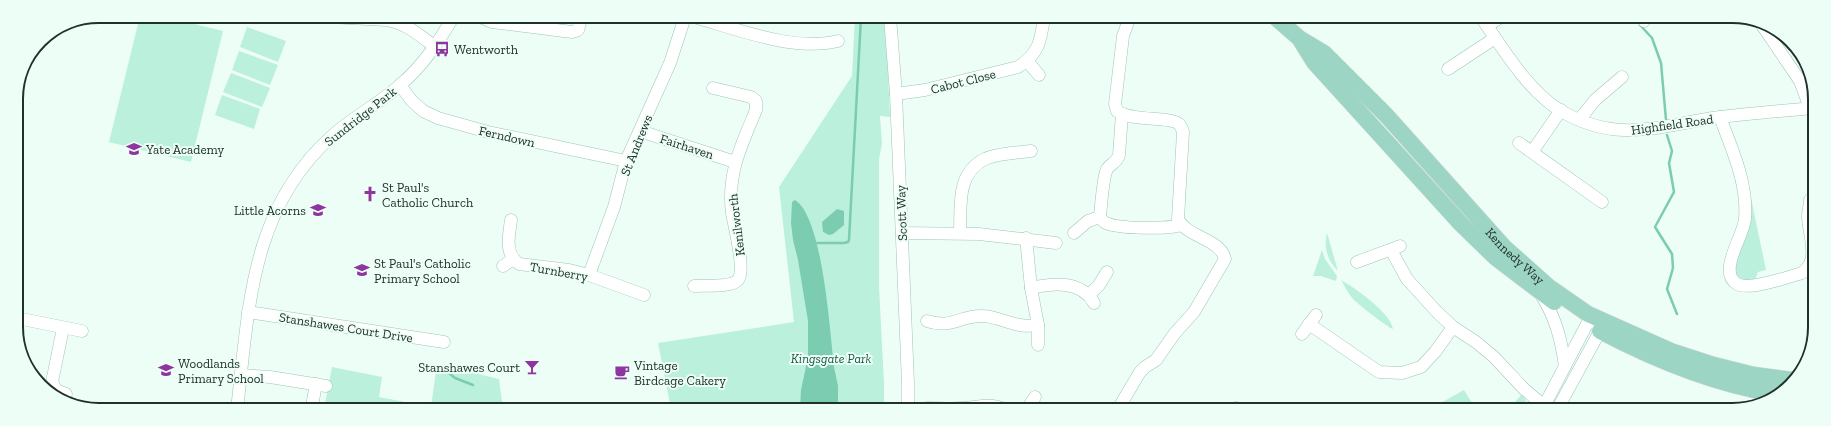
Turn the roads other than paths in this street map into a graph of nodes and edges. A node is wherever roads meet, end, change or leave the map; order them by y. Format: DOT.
graph roads {
  1 [pos="399,23"];
  2 [pos="450,23"];
  3 [pos="500,23"];
  4 [pos="580,23"];
  5 [pos="683,23"];
  6 [pos="715,23"];
  7 [pos="890,23"];
  8 [pos="1043,23"];
  9 [pos="1128,23"];
  10 [pos="1282,23"];
  11 [pos="1485,23"];
  12 [pos="1766,31"];
  13 [pos="1299,38"];
  14 [pos="1496,38"];
  15 [pos="838,41"];
  16 [pos="435,47"];
  17 [pos="1027,62"];
  18 [pos="1448,69"];
  19 [pos="1039,75"];
  20 [pos="1622,77"];
  21 [pos="400,86"];
  22 [pos="713,88"];
  23 [pos="896,94"];
  24 [pos="1808,99"];
  25 [pos="1808,108"];
  26 [pos="1561,110"];
  27 [pos="1122,114"];
  28 [pos="1720,117"];
  29 [pos="1580,120"];
  30 [pos="640,131"];
  31 [pos="1519,143"];
  32 [pos="1031,152"];
  33 [pos="1532,152"];
  34 [pos="626,161"];
  35 [pos="735,162"];
  36 [pos="1808,199"];
  37 [pos="1602,202"];
  38 [pos="1808,216"];
  39 [pos="1100,217"];
  40 [pos="511,220"];
  41 [pos="1181,225"];
  42 [pos="902,233"];
  43 [pos="960,233"];
  44 [pos="1074,233"];
  45 [pos="1026,238"];
  46 [pos="1056,243"];
  47 [pos="1357,262"];
  48 [pos="1808,268"];
  49 [pos="1107,272"];
  50 [pos="588,275"];
  51 [pos="694,286"];
  52 [pos="1031,288"];
  53 [pos="1541,294"];
  54 [pos="644,295"];
  55 [pos="248,312"];
  56 [pos="23,320"];
  57 [pos="927,321"];
  58 [pos="1593,321"];
  59 [pos="1309,324"];
  60 [pos="1038,325"];
  61 [pos="1453,327"];
  62 [pos="63,328"];
  63 [pos="82,331"];
  64 [pos="444,342"];
  65 [pos="1038,344"];
  66 [pos="1565,366"];
  67 [pos="241,375"];
  68 [pos="1787,379"];
  69 [pos="55,389"];
  70 [pos="58,391"];
  71 [pos="1769,393"];
  72 [pos="66,394"];
  73 [pos="1035,397"];
  74 [pos="238,403"];
  75 [pos="313,403"];
  76 [pos="908,403"];
  77 [pos="1031,403"];
  78 [pos="1122,403"];
  79 [pos="1539,403"];
  80 [pos="1548,403"];
  81 [pos="1560,403"];
  1 -- 16 [label="street"];
  2 -- 16 [label="street, Sundridge Park"];
  3 -- 4 [label="street"];
  5 -- 30 [label="street, St Andrews"];
  6 -- 15 [label="street"];
  7 -- 23 [label="street, Scott Way"];
  8 -- 17 [label="street"];
  9 -- 27 [label="street"];
  10 -- 13 [label="main road, Kennedy Way"];
  11 -- 14 [label="street, Highfield Road"];
  12 -- 24 [label="street"];
  13 -- 53 [label="main road, Kennedy Way"];
  13 -- 58 [label="main road, Kennedy Way"];
  14 -- 18 [label="street"];
  14 -- 26 [label="street, Highfield Road"];
  16 -- 21 [label="street, Sundridge Park"];
  17 -- 19 [label="street"];
  17 -- 23 [label="street, Cabot Close"];
  20 -- 29 [label="street"];
  21 -- 34 [label="street, Ferndown"];
  21 -- 55 [label="street, Sundridge Park"];
  22 -- 35 [label="street, Kenilworth"];
  23 -- 42 [label="street, Scott Way"];
  25 -- 28 [label="street, Highfield Road"];
  26 -- 29 [label="street, Highfield Road"];
  26 -- 33 [label="street"];
  27 -- 39 [label="street"];
  27 -- 41 [label="street"];
  28 -- 29 [label="street, Highfield Road"];
  28 -- 48 [label="street"];
  30 -- 34 [label="street, St Andrews"];
  30 -- 35 [label="street, Fairhaven"];
  31 -- 33 [label="street"];
  32 -- 43 [label="street"];
  33 -- 37 [label="street"];
  34 -- 50 [label="street, St Andrews"];
  35 -- 51 [label="street, Kenilworth"];
  36 -- 38 [label="street"];
  39 -- 41 [label="street"];
  39 -- 44 [label="street"];
  40 -- 50 [label="street, Turnberry"];
  41 -- 78 [label="street"];
  42 -- 43 [label="street"];
  42 -- 76 [label="street, Scott Way"];
  43 -- 45 [label="street"];
  45 -- 46 [label="street"];
  45 -- 52 [label="street"];
  47 -- 61 [label="street"];
  49 -- 52 [label="street"];
  50 -- 54 [label="street, Turnberry"];
  52 -- 60 [label="street"];
  53 -- 58 [label="main road, Kennedy Way"];
  53 -- 66 [label="street"];
  55 -- 64 [label="street, Stanshawes Court Drive"];
  55 -- 67 [label="street, Sundridge Park"];
  56 -- 62 [label="street"];
  57 -- 60 [label="street"];
  58 -- 66 [label="street"];
  58 -- 68 [label="main road, Kennedy Way"];
  58 -- 71 [label="main road, Kennedy Way"];
  58 -- 81 [label="street"];
  59 -- 61 [label="street"];
  60 -- 65 [label="street"];
  61 -- 79 [label="street"];
  62 -- 63 [label="street"];
  62 -- 69 [label="street"];
  66 -- 80 [label="street"];
  67 -- 74 [label="street, Sundridge Park"];
  67 -- 75 [label="street"];
  70 -- 72 [label="street"];
  73 -- 77 [label="street"];
}
